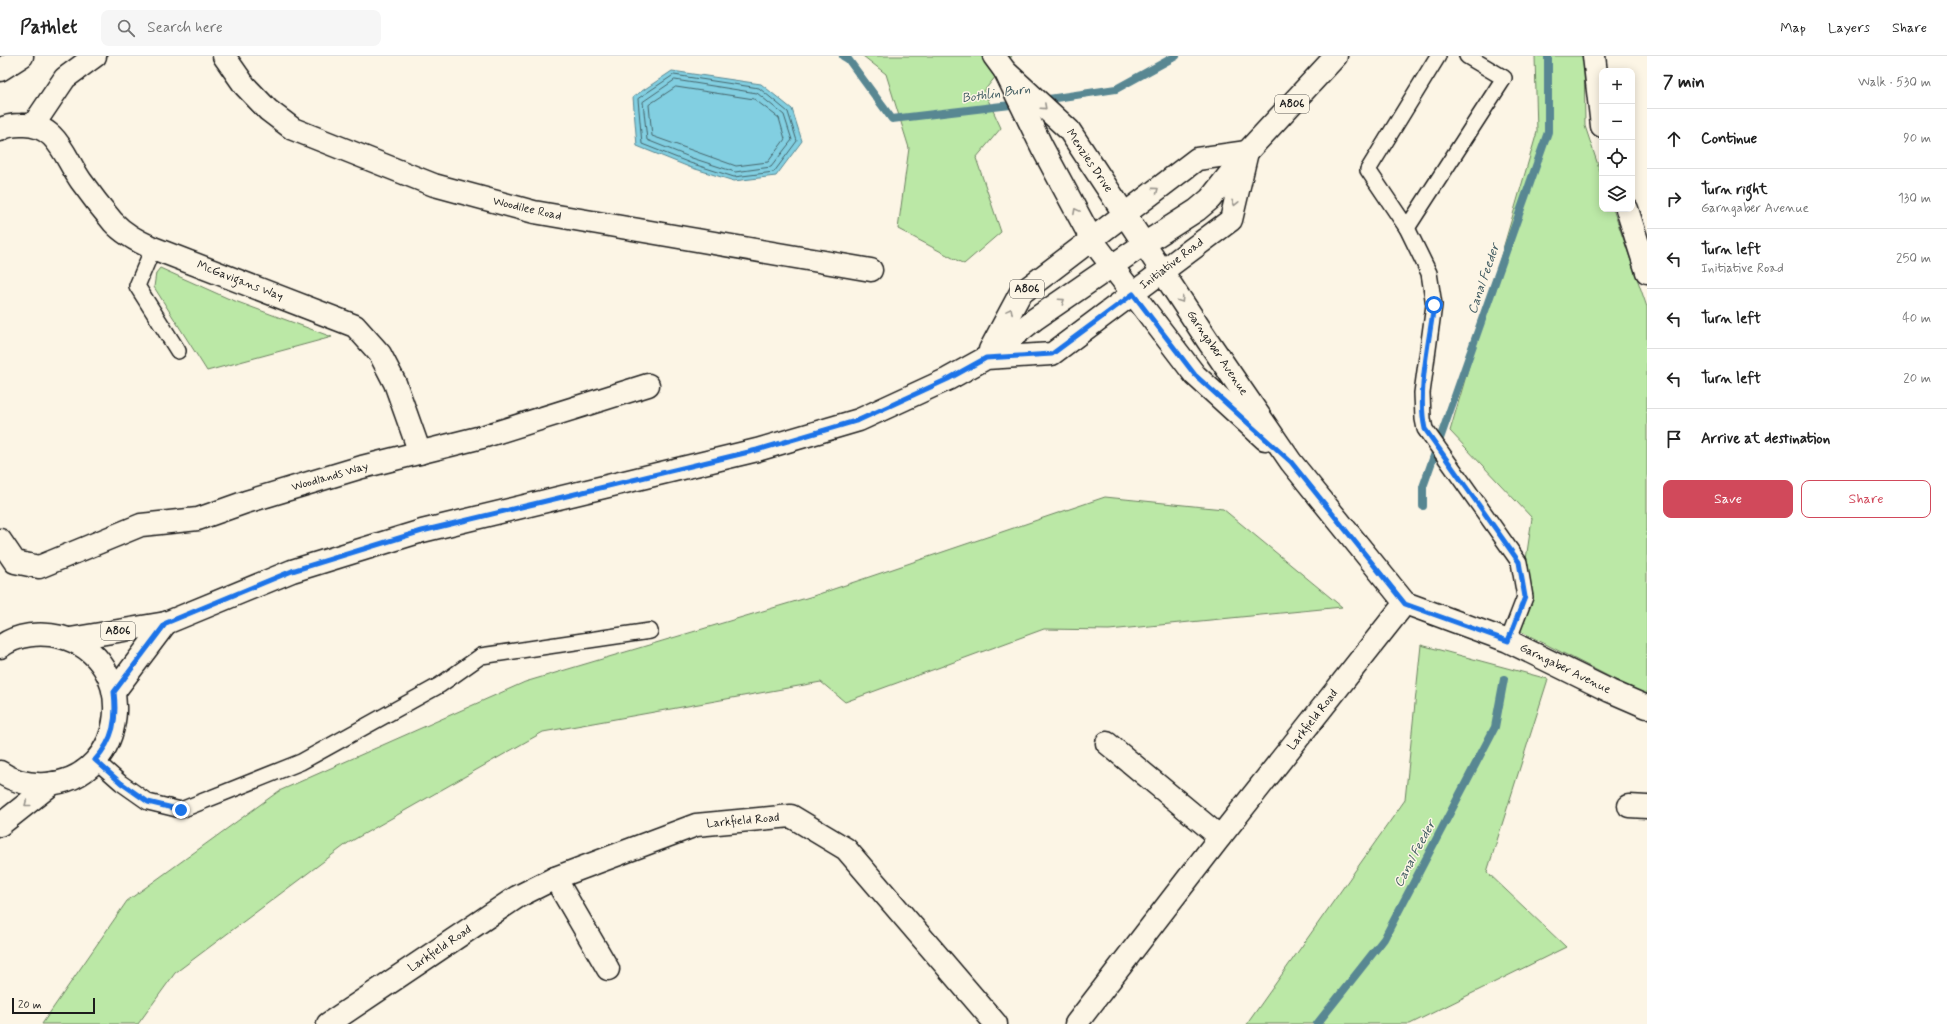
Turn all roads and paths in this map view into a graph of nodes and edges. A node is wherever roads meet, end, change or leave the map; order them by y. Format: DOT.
graph roads {
  1 [pos="22,56"];
  2 [pos="95,56"];
  3 [pos="224,56"];
  4 [pos="1336,56"];
  5 [pos="1438,56"];
  6 [pos="1467,56"];
  7 [pos="1594,56"];
  8 [pos="999,63"];
  9 [pos="0,70"];
  10 [pos="1599,104"];
  11 [pos="34,124"];
  12 [pos="0,130"];
  13 [pos="1247,152"];
  14 [pos="1629,212"];
  15 [pos="1125,214"];
  16 [pos="1407,228"];
  17 [pos="1092,240"];
  18 [pos="1144,244"];
  19 [pos="153,248"];
  20 [pos="1112,267"];
  21 [pos="871,270"];
  22 [pos="1162,271"];
  23 [pos="1647,272"];
  24 [pos="1133,294"];
  25 [pos="178,351"];
  26 [pos="986,358"];
  27 [pos="648,385"];
  28 [pos="420,453"];
  29 [pos="1291,462"];
  30 [pos="0,540"];
  31 [pos="8,566"];
  32 [pos="1405,604"];
  33 [pos="166,623"];
  34 [pos="650,631"];
  35 [pos="70,639"];
  36 [pos="1508,641"];
  37 [pos="0,647"];
  38 [pos="114,692"];
  39 [pos="1647,707"];
  40 [pos="1107,744"];
  41 [pos="95,760"];
  42 [pos="0,772"];
  43 [pos="53,783"];
  44 [pos="0,825"];
  45 [pos="1220,837"];
  46 [pos="555,878"];
  47 [pos="608,969"];
  48 [pos="328,1024"];
  49 [pos="996,1024"];
  50 [pos="1076,1024"];
  1 -- 9 [label="street"];
  2 -- 11 [label="street"];
  3 -- 21 [label="street, Woodilee Road"];
  4 -- 13 [label="street, Initiative Road / A806"];
  5 -- 16 [label="lane"];
  6 -- 16 [label="lane"];
  7 -- 10 [label="street"];
  8 -- 15 [label="street, Menzies Drive, one-way"];
  17 -- 8 [label="street, Menzies Drive, one-way"];
  11 -- 12 [label="street"];
  11 -- 19 [label="street, McGavigans Way"];
  15 -- 13 [label="street, A806, one-way"];
  13 -- 18 [label="street, A806"];
  13 -- 22 [label="street, Initiative Road / A806, one-way"];
  14 -- 23 [label="street"];
  15 -- 17 [label="street, A806"];
  15 -- 18 [label="street, Menzies Drive"];
  16 -- 36 [label="lane"];
  17 -- 20 [label="street, Menzies Drive"];
  26 -- 17 [label="street, A806, one-way"];
  18 -- 20 [label="street, A806"];
  18 -- 22 [label="street, Garngaber Avenue"];
  19 -- 25 [label="lane"];
  19 -- 28 [label="street, McGavigans Way"];
  20 -- 24 [label="street, Garngaber Avenue"];
  26 -- 20 [label="street, A806, one-way"];
  22 -- 24 [label="street, Initiative Road / A806"];
  22 -- 29 [label="street, Garngaber Avenue, one-way"];
  24 -- 26 [label="street, Initiative Road / A806"];
  24 -- 29 [label="street, Garngaber Avenue"];
  26 -- 33 [label="street, Initiative Road / A806"];
  27 -- 28 [label="street, Woodlands Way"];
  28 -- 31 [label="street, Woodlands Way"];
  29 -- 32 [label="street, Garngaber Avenue"];
  30 -- 31 [label="street, Woodlands Way"];
  32 -- 36 [label="street, Garngaber Avenue"];
  32 -- 45 [label="street, Larkfield Road"];
  33 -- 35 [label="street, A806"];
  33 -- 38 [label="street, A806"];
  34 -- 41 [label="lane"];
  35 -- 37 [label="street"];
  35 -- 38 [label="street"];
  36 -- 39 [label="street, Garngaber Avenue"];
  38 -- 41 [label="street"];
  40 -- 45 [label="street"];
  41 -- 43 [label="street"];
  42 -- 43 [label="street"];
  43 -- 44 [label="street, one-way"];
  45 -- 50 [label="street, Larkfield Road"];
  46 -- 47 [label="street"];
  46 -- 48 [label="street, Larkfield Road"];
  46 -- 49 [label="street, Larkfield Road"];
}
